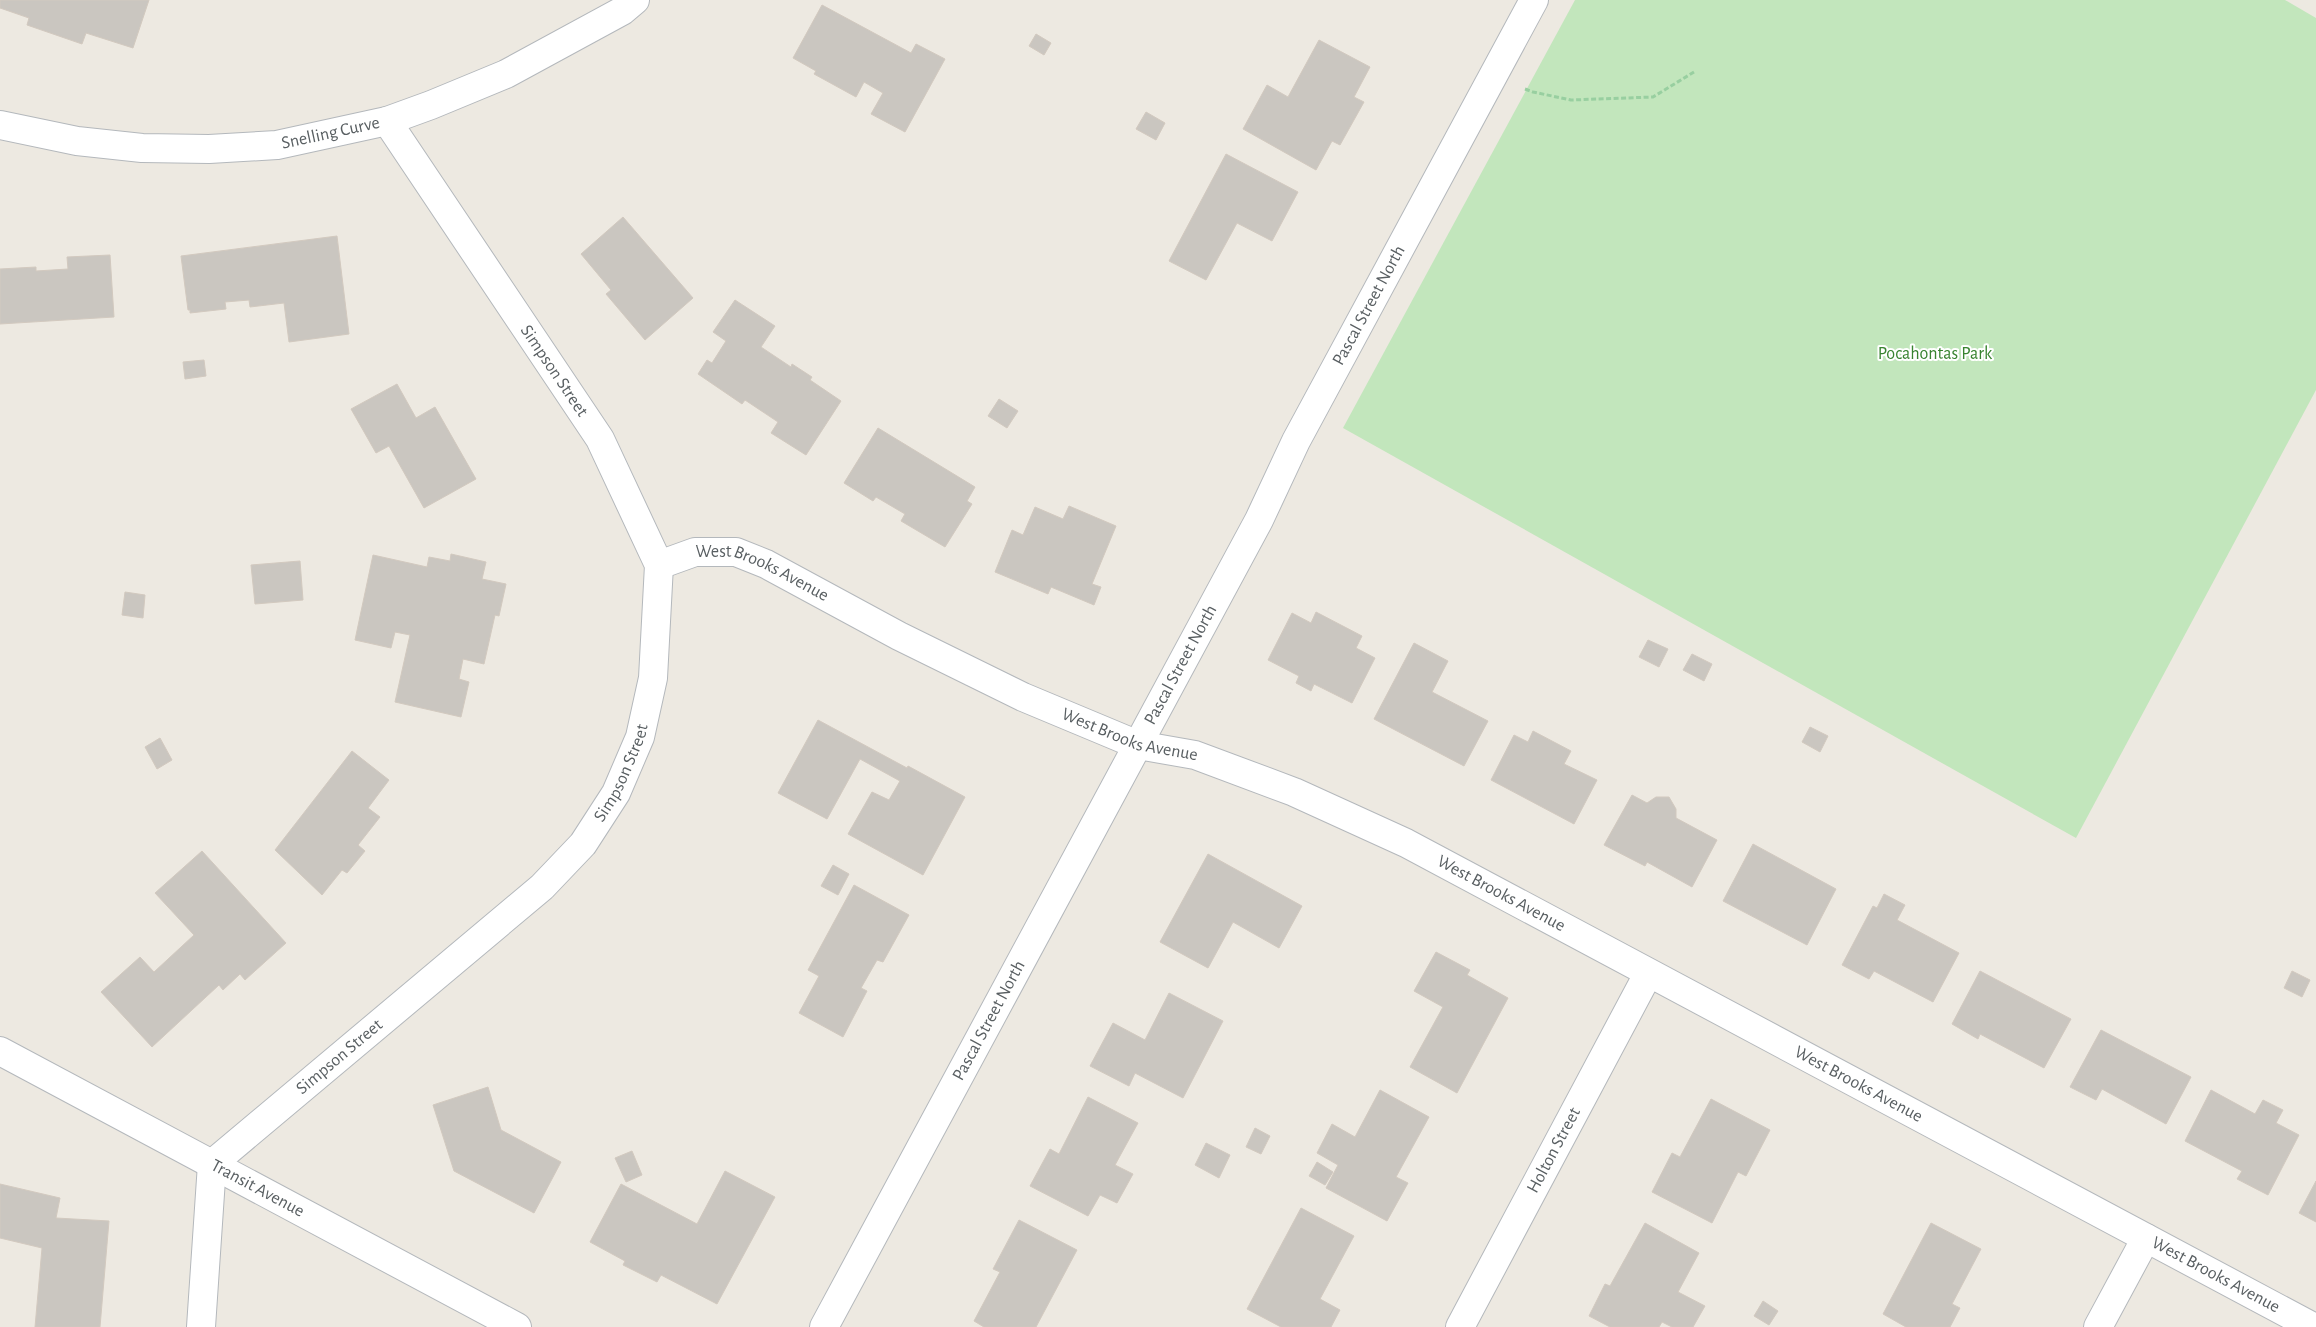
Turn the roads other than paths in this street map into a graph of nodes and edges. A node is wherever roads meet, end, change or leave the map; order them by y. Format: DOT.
graph roads {
  1 [pos="635,0"];
  2 [pos="1534,0"];
  3 [pos="388,121"];
  4 [pos="0,125"];
  5 [pos="659,565"];
  6 [pos="1138,745"];
  7 [pos="1648,974"];
  8 [pos="0,1051"];
  9 [pos="212,1164"];
  10 [pos="2146,1238"];
  11 [pos="201,1327"];
  12 [pos="517,1327"];
  13 [pos="824,1327"];
  14 [pos="1460,1327"];
  15 [pos="2098,1327"];
  16 [pos="2313,1327"];
  1 -- 3 [label="street, Snelling Curve"];
  2 -- 6 [label="street, Pascal Street North"];
  3 -- 4 [label="street, Snelling Curve"];
  3 -- 5 [label="street, Simpson Street"];
  5 -- 6 [label="street, West Brooks Avenue"];
  5 -- 9 [label="street, Simpson Street"];
  6 -- 7 [label="street, West Brooks Avenue"];
  6 -- 13 [label="street, Pascal Street North"];
  7 -- 10 [label="street, West Brooks Avenue"];
  7 -- 14 [label="street, Holton Street"];
  8 -- 9 [label="street, Transit Avenue"];
  9 -- 11 [label="street"];
  9 -- 12 [label="street, Transit Avenue"];
  10 -- 15 [label="street"];
  10 -- 16 [label="street, West Brooks Avenue"];
}
